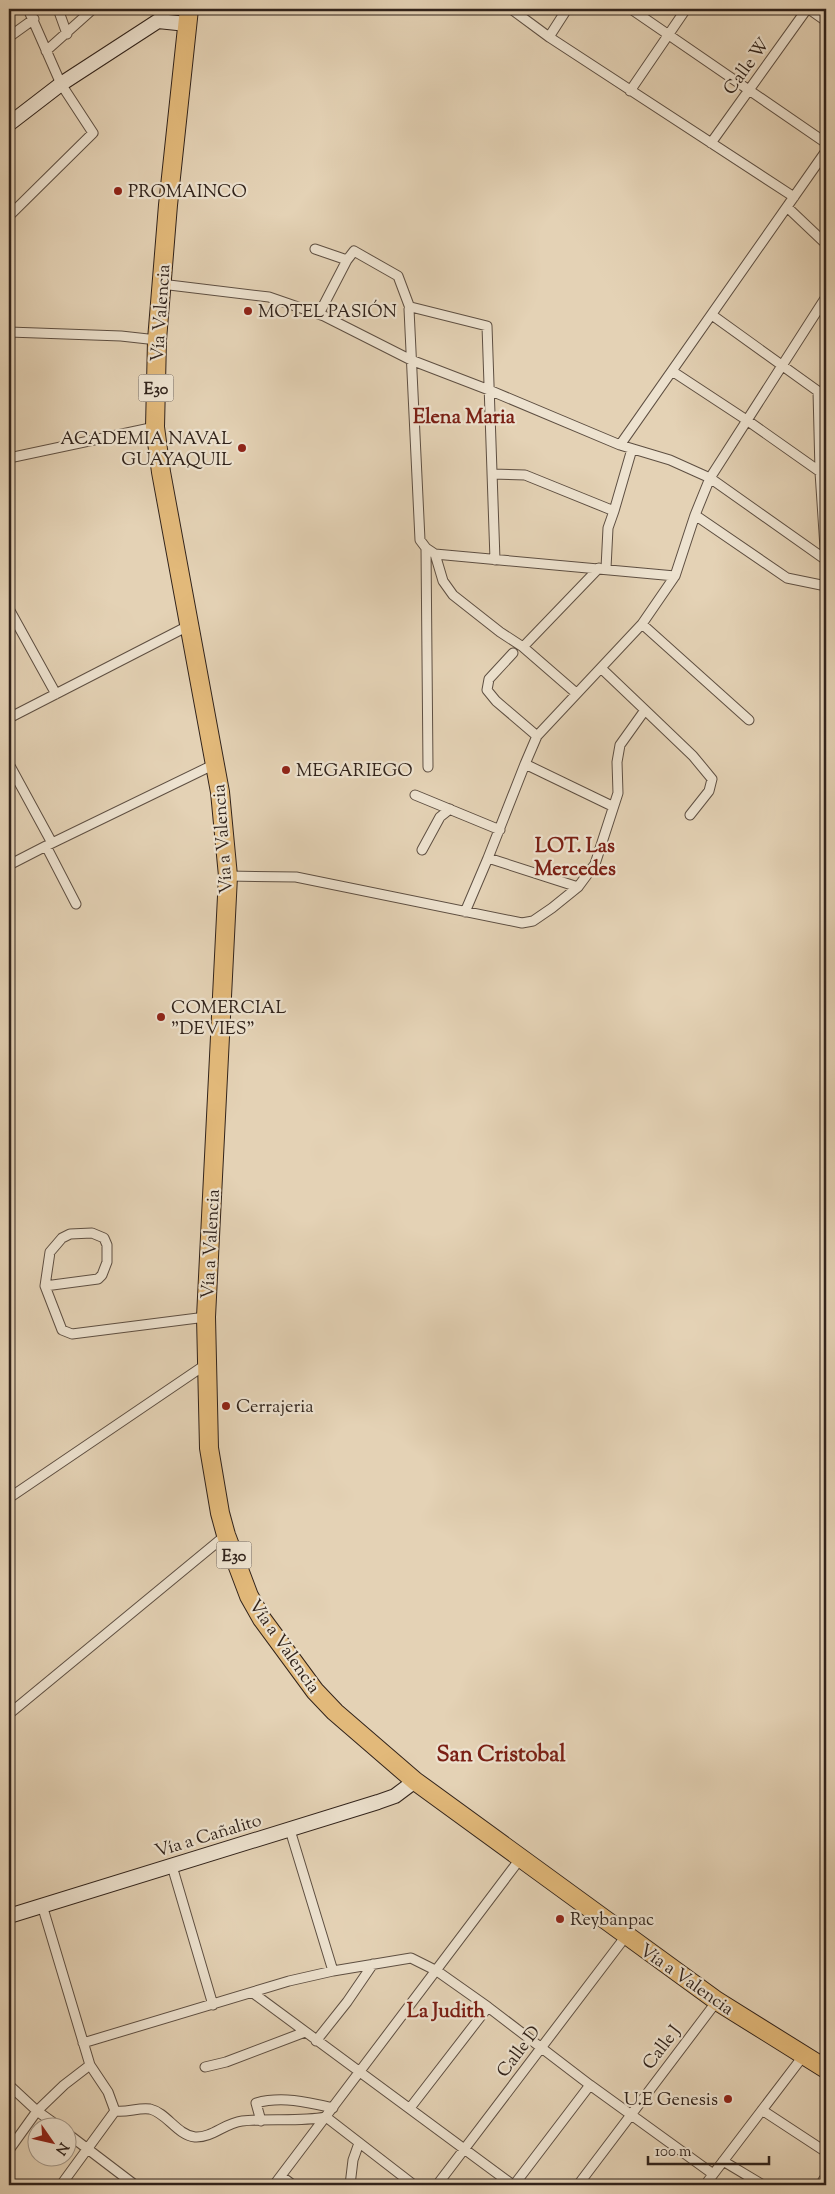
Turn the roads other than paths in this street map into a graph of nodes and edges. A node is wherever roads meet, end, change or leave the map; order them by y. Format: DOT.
graph roads {
  1 [pos="28,9"];
  2 [pos="58,9"];
  3 [pos="93,9"];
  4 [pos="512,9"];
  5 [pos="567,9"];
  6 [pos="631,9"];
  7 [pos="686,9"];
  8 [pos="808,9"];
  9 [pos="188,16"];
  10 [pos="34,19"];
  11 [pos="826,21"];
  12 [pos="67,34"];
  13 [pos="668,35"];
  14 [pos="9,37"];
  15 [pos="549,37"];
  16 [pos="46,51"];
  17 [pos="61,84"];
  18 [pos="748,89"];
  19 [pos="630,91"];
  20 [pos="9,124"];
  21 [pos="826,143"];
  22 [pos="711,144"];
  23 [pos="826,152"];
  24 [pos="794,197"];
  25 [pos="787,207"];
  26 [pos="10,213"];
  27 [pos="826,244"];
  28 [pos="315,249"];
  29 [pos="348,260"];
  30 [pos="161,284"];
  31 [pos="826,297"];
  32 [pos="410,308"];
  33 [pos="822,312"];
  34 [pos="319,314"];
  35 [pos="712,315"];
  36 [pos="9,332"];
  37 [pos="157,340"];
  38 [pos="9,349"];
  39 [pos="411,360"];
  40 [pos="783,366"];
  41 [pos="672,372"];
  42 [pos="488,390"];
  43 [pos="818,391"];
  44 [pos="826,397"];
  45 [pos="748,421"];
  46 [pos="155,427"];
  47 [pos="620,446"];
  48 [pos="632,449"];
  49 [pos="9,458"];
  50 [pos="492,474"];
  51 [pos="823,474"];
  52 [pos="710,478"];
  53 [pos="614,511"];
  54 [pos="695,516"];
  55 [pos="426,548"];
  56 [pos="435,554"];
  57 [pos="495,560"];
  58 [pos="826,560"];
  59 [pos="826,564"];
  60 [pos="602,568"];
  61 [pos="427,572"];
  62 [pos="675,576"];
  63 [pos="825,583"];
  64 [pos="453,595"];
  65 [pos="9,609"];
  66 [pos="642,624"];
  67 [pos="190,625"];
  68 [pos="523,647"];
  69 [pos="513,653"];
  70 [pos="602,669"];
  71 [pos="576,693"];
  72 [pos="56,694"];
  73 [pos="645,710"];
  74 [pos="9,718"];
  75 [pos="749,720"];
  76 [pos="537,736"];
  77 [pos="9,764"];
  78 [pos="215,764"];
  79 [pos="525,764"];
  80 [pos="428,767"];
  81 [pos="415,795"];
  82 [pos="612,806"];
  83 [pos="450,810"];
  84 [pos="690,815"];
  85 [pos="500,830"];
  86 [pos="49,845"];
  87 [pos="422,850"];
  88 [pos="488,858"];
  89 [pos="9,865"];
  90 [pos="228,876"];
  91 [pos="578,887"];
  92 [pos="76,904"];
  93 [pos="465,912"];
  94 [pos="45,1286"];
  95 [pos="206,1317"];
  96 [pos="206,1365"];
  97 [pos="9,1498"];
  98 [pos="226,1535"];
  99 [pos="9,1714"];
  100 [pos="415,1781"];
  101 [pos="290,1830"];
  102 [pos="520,1859"];
  103 [pos="172,1866"];
  104 [pos="42,1906"];
  105 [pos="9,1916"];
  106 [pos="626,1936"];
  107 [pos="373,1964"];
  108 [pos="333,1971"];
  109 [pos="437,1972"];
  110 [pos="253,1993"];
  111 [pos="716,2001"];
  112 [pos="213,2005"];
  113 [pos="488,2007"];
  114 [pos="305,2032"];
  115 [pos="316,2041"];
  116 [pos="83,2043"];
  117 [pos="540,2048"];
  118 [pos="804,2055"];
  119 [pos="90,2065"];
  120 [pos="205,2067"];
  121 [pos="826,2069"];
  122 [pos="362,2072"];
  123 [pos="9,2085"];
  124 [pos="590,2085"];
  125 [pos="333,2108"];
  126 [pos="410,2108"];
  127 [pos="762,2110"];
  128 [pos="37,2111"];
  129 [pos="115,2111"];
  130 [pos="631,2114"];
  131 [pos="44,2116"];
  132 [pos="326,2117"];
  133 [pos="261,2121"];
  134 [pos="78,2142"];
  135 [pos="359,2143"];
  136 [pos="88,2149"];
  137 [pos="9,2150"];
  138 [pos="464,2150"];
  139 [pos="826,2152"];
  140 [pos="723,2161"];
  141 [pos="713,2174"];
  142 [pos="281,2176"];
  143 [pos="826,2176"];
  144 [pos="60,2185"];
  145 [pos="133,2185"];
  146 [pos="274,2185"];
  147 [pos="293,2185"];
  148 [pos="350,2185"];
  149 [pos="414,2185"];
  150 [pos="437,2185"];
  151 [pos="514,2185"];
  152 [pos="578,2185"];
  153 [pos="705,2185"];
  154 [pos="763,2185"];
  155 [pos="820,2185"];
  1 -- 10 [label="street"];
  2 -- 12 [label="street"];
  3 -- 12 [label="street"];
  4 -- 15 [label="street"];
  5 -- 15 [label="street"];
  6 -- 13 [label="street"];
  7 -- 13 [label="street"];
  8 -- 11 [label="street"];
  8 -- 18 [label="street, Calle W"];
  9 -- 17 [label="main road"];
  9 -- 30 [label="highway, Vía Valencia / E30"];
  10 -- 14 [label="street"];
  10 -- 16 [label="street"];
  12 -- 16 [label="street"];
  13 -- 18 [label="street"];
  13 -- 19 [label="street"];
  15 -- 19 [label="street"];
  16 -- 17 [label="street"];
  17 -- 20 [label="main road"];
  17 -- 26 [label="street"];
  18 -- 21 [label="street"];
  18 -- 22 [label="street, Calle W"];
  19 -- 22 [label="street"];
  22 -- 24 [label="street"];
  23 -- 24 [label="street"];
  24 -- 25 [label="street"];
  25 -- 27 [label="street"];
  25 -- 35 [label="street"];
  28 -- 29 [label="street"];
  29 -- 32 [label="street"];
  29 -- 34 [label="street"];
  30 -- 34 [label="street"];
  30 -- 37 [label="highway, Vía Valencia / E30"];
  31 -- 33 [label="street"];
  32 -- 39 [label="street"];
  32 -- 42 [label="street"];
  33 -- 40 [label="street"];
  34 -- 39 [label="street"];
  35 -- 40 [label="street"];
  35 -- 41 [label="street"];
  36 -- 37 [label="street"];
  36 -- 38 [label="street"];
  37 -- 46 [label="highway, Vía Valencia / E30"];
  39 -- 42 [label="street"];
  39 -- 55 [label="street"];
  40 -- 43 [label="street"];
  40 -- 45 [label="street"];
  41 -- 45 [label="street"];
  41 -- 47 [label="street"];
  42 -- 47 [label="street"];
  42 -- 50 [label="street"];
  43 -- 44 [label="street"];
  43 -- 51 [label="street"];
  45 -- 51 [label="street"];
  45 -- 52 [label="street"];
  46 -- 49 [label="street"];
  46 -- 67 [label="highway, Vía Valencia / E30"];
  47 -- 48 [label="street"];
  48 -- 52 [label="street"];
  48 -- 53 [label="street"];
  50 -- 53 [label="street"];
  50 -- 57 [label="street"];
  51 -- 58 [label="street"];
  52 -- 54 [label="street"];
  52 -- 58 [label="street"];
  53 -- 60 [label="street"];
  54 -- 62 [label="street"];
  54 -- 63 [label="street"];
  55 -- 56 [label="street"];
  55 -- 61 [label="street"];
  56 -- 57 [label="street"];
  56 -- 64 [label="street"];
  57 -- 60 [label="street"];
  58 -- 59 [label="street"];
  60 -- 62 [label="street"];
  60 -- 68 [label="street"];
  61 -- 64 [label="street"];
  61 -- 80 [label="street"];
  62 -- 66 [label="street"];
  64 -- 68 [label="street"];
  65 -- 72 [label="street"];
  66 -- 70 [label="street"];
  66 -- 75 [label="street"];
  67 -- 72 [label="street"];
  67 -- 78 [label="highway, Vía Valencia / E30"];
  68 -- 71 [label="street"];
  69 -- 76 [label="street"];
  70 -- 71 [label="street"];
  70 -- 73 [label="street"];
  71 -- 76 [label="street"];
  72 -- 74 [label="street"];
  73 -- 82 [label="street"];
  73 -- 84 [label="street"];
  76 -- 79 [label="street"];
  77 -- 86 [label="street"];
  78 -- 86 [label="street"];
  78 -- 90 [label="highway, Vía a Valencia / E30"];
  79 -- 82 [label="street"];
  79 -- 85 [label="street"];
  81 -- 83 [label="street"];
  82 -- 91 [label="street"];
  83 -- 85 [label="street"];
  83 -- 87 [label="street"];
  85 -- 88 [label="street"];
  86 -- 89 [label="street"];
  86 -- 92 [label="street"];
  88 -- 91 [label="street"];
  88 -- 93 [label="street"];
  90 -- 93 [label="street"];
  90 -- 95 [label="highway, Vía a Valencia / E30"];
  91 -- 93 [label="street"];
  94 -- 94 [label="street"];
  94 -- 95 [label="street"];
  95 -- 96 [label="highway, Vía a Valencia / E30"];
  96 -- 97 [label="street"];
  96 -- 98 [label="highway, Vía a Valencia / E30"];
  98 -- 99 [label="street"];
  98 -- 100 [label="highway, Vía a Valencia / E30"];
  100 -- 101 [label="main road, Vía a Cañalito"];
  100 -- 102 [label="highway, Vía a Valencia / E30"];
  101 -- 103 [label="main road, Vía a Cañalito"];
  101 -- 108 [label="street"];
  102 -- 106 [label="highway, Vía a Valencia / E30"];
  102 -- 109 [label="street"];
  103 -- 104 [label="main road, Vía a Cañalito"];
  103 -- 112 [label="street"];
  104 -- 105 [label="main road, Vía a Cañalito"];
  104 -- 116 [label="street"];
  106 -- 111 [label="highway, Vía a Valencia / E30"];
  106 -- 117 [label="street, Calle D"];
  107 -- 108 [label="street"];
  107 -- 109 [label="street"];
  107 -- 115 [label="street"];
  108 -- 110 [label="street"];
  109 -- 113 [label="street"];
  109 -- 122 [label="street"];
  110 -- 112 [label="street"];
  110 -- 114 [label="street"];
  111 -- 118 [label="highway, Vía a Valencia / E30"];
  111 -- 130 [label="street, Calle J"];
  112 -- 116 [label="street"];
  113 -- 117 [label="street"];
  113 -- 126 [label="street"];
  114 -- 115 [label="street"];
  114 -- 120 [label="street"];
  115 -- 122 [label="street"];
  116 -- 119 [label="street"];
  117 -- 124 [label="street"];
  117 -- 138 [label="street, Calle D"];
  118 -- 121 [label="highway, Vía a Valencia / E30"];
  118 -- 127 [label="street"];
  119 -- 128 [label="street"];
  119 -- 129 [label="street"];
  122 -- 125 [label="street"];
  122 -- 126 [label="street"];
  123 -- 128 [label="street"];
  124 -- 130 [label="street"];
  124 -- 151 [label="street"];
  125 -- 132 [label="street"];
  125 -- 133 [label="street"];
  126 -- 138 [label="street"];
  127 -- 139 [label="street"];
  127 -- 140 [label="street"];
  128 -- 131 [label="street"];
  128 -- 137 [label="street"];
  129 -- 133 [label="street"];
  129 -- 136 [label="street"];
  130 -- 141 [label="street"];
  130 -- 152 [label="street, Calle J"];
  132 -- 133 [label="street"];
  132 -- 135 [label="street"];
  132 -- 142 [label="street"];
  134 -- 136 [label="street"];
  135 -- 148 [label="street"];
  135 -- 149 [label="street"];
  136 -- 144 [label="street"];
  136 -- 145 [label="street"];
  138 -- 150 [label="street, Calle D"];
  138 -- 151 [label="street"];
  140 -- 141 [label="street"];
  140 -- 154 [label="street"];
  141 -- 153 [label="street"];
  142 -- 146 [label="street"];
  142 -- 147 [label="street"];
  143 -- 155 [label="street"];
}
